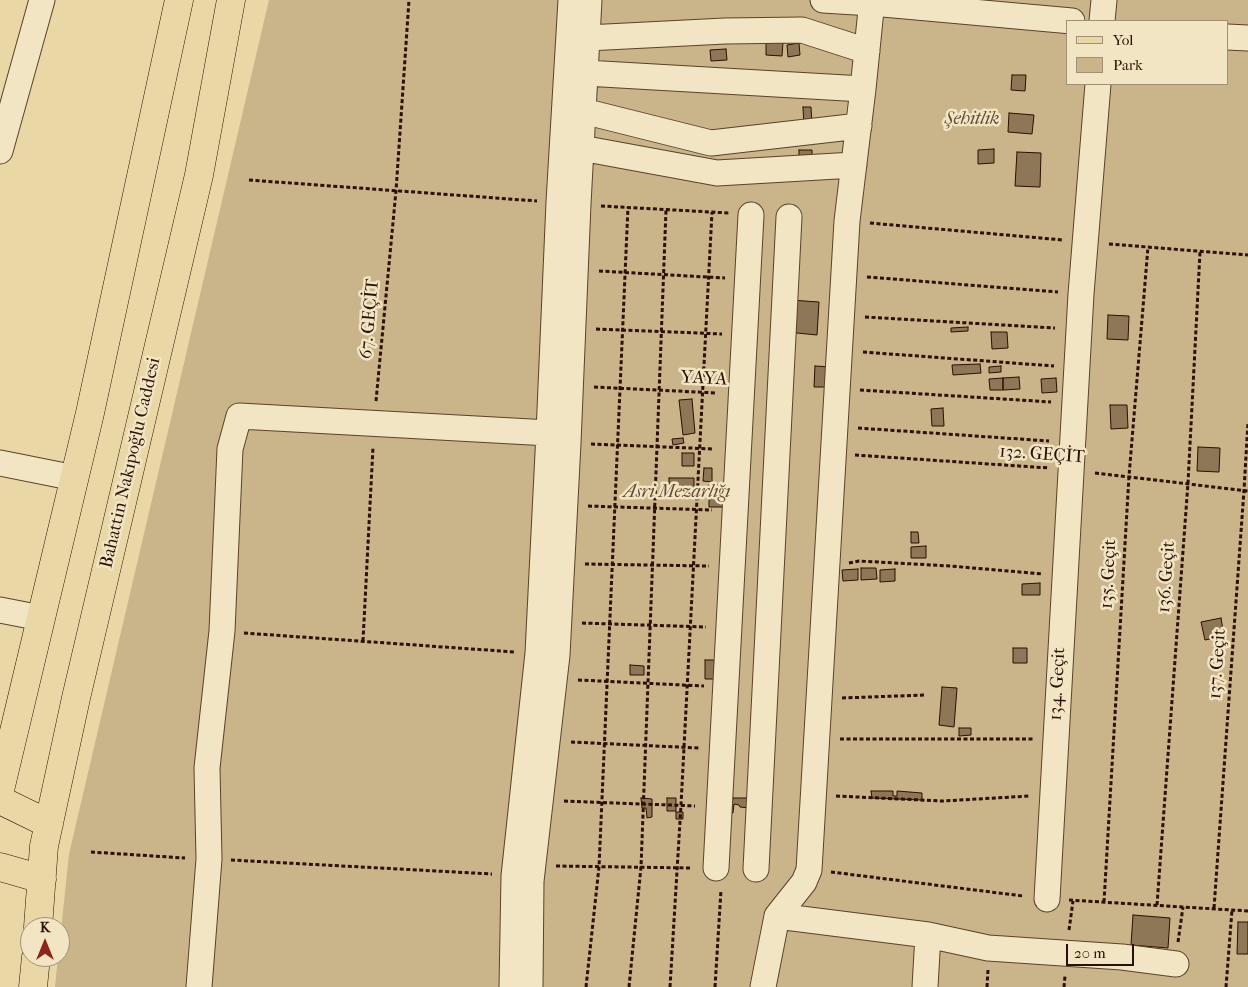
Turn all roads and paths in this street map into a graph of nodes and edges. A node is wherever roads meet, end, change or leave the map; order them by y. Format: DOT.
graph roads {
  1 [pos="42,0"];
  2 [pos="179,0"];
  3 [pos="231,0"];
  4 [pos="409,0"];
  5 [pos="571,0"];
  6 [pos="589,0"];
  7 [pos="823,0"];
  8 [pos="1104,0"];
  9 [pos="872,2"];
  10 [pos="1066,20"];
  11 [pos="1102,20"];
  12 [pos="1228,37"];
  13 [pos="587,38"];
  14 [pos="1248,38"];
  15 [pos="867,51"];
  16 [pos="585,73"];
  17 [pos="1098,85"];
  18 [pos="863,89"];
  19 [pos="583,111"];
  20 [pos="859,126"];
  21 [pos="581,148"];
  22 [pos="0,152"];
  23 [pos="854,165"];
  24 [pos="628,207"];
  25 [pos="666,210"];
  26 [pos="712,212"];
  27 [pos="751,215"];
  28 [pos="789,217"];
  29 [pos="1148,247"];
  30 [pos="1200,252"];
  31 [pos="575,270"];
  32 [pos="625,273"];
  33 [pos="663,275"];
  34 [pos="844,276"];
  35 [pos="709,277"];
  36 [pos="748,279"];
  37 [pos="1081,294"];
  38 [pos="842,316"];
  39 [pos="573,328"];
  40 [pos="623,330"];
  41 [pos="1079,330"];
  42 [pos="661,332"];
  43 [pos="706,333"];
  44 [pos="745,335"];
  45 [pos="840,351"];
  46 [pos="1076,367"];
  47 [pos="571,386"];
  48 [pos="620,388"];
  49 [pos="837,388"];
  50 [pos="659,390"];
  51 [pos="703,392"];
  52 [pos="741,394"];
  53 [pos="1074,403"];
  54 [pos="1248,422"];
  55 [pos="374,423"];
  56 [pos="835,426"];
  57 [pos="559,438"];
  58 [pos="1072,442"];
  59 [pos="618,445"];
  60 [pos="657,447"];
  61 [pos="700,448"];
  62 [pos="738,450"];
  63 [pos="833,454"];
  64 [pos="0,463"];
  65 [pos="1071,470"];
  66 [pos="1129,476"];
  67 [pos="75,478"];
  68 [pos="1188,483"];
  69 [pos="1246,491"];
  70 [pos="565,506"];
  71 [pos="615,507"];
  72 [pos="655,508"];
  73 [pos="697,510"];
  74 [pos="735,511"];
  75 [pos="950,566"];
  76 [pos="1065,576"];
  77 [pos="0,610"];
  78 [pos="41,618"];
  79 [pos="559,622"];
  80 [pos="610,624"];
  81 [pos="650,625"];
  82 [pos="691,626"];
  83 [pos="729,627"];
  84 [pos="222,631"];
  85 [pos="364,641"];
  86 [pos="538,653"];
  87 [pos="555,679"];
  88 [pos="607,682"];
  89 [pos="648,683"];
  90 [pos="687,685"];
  91 [pos="726,687"];
  92 [pos="925,695"];
  93 [pos="819,699"];
  94 [pos="816,739"];
  95 [pos="1055,739"];
  96 [pos="548,741"];
  97 [pos="604,744"];
  98 [pos="646,746"];
  99 [pos="684,747"];
  100 [pos="722,749"];
  101 [pos="0,790"];
  102 [pos="813,795"];
  103 [pos="1052,795"];
  104 [pos="0,800"];
  105 [pos="541,800"];
  106 [pos="602,802"];
  107 [pos="644,804"];
  108 [pos="681,806"];
  109 [pos="719,807"];
  110 [pos="49,824"];
  111 [pos="91,852"];
  112 [pos="209,859"];
  113 [pos="0,867"];
  114 [pos="599,867"];
  115 [pos="641,867"];
  116 [pos="678,868"];
  117 [pos="716,868"];
  118 [pos="756,869"];
  119 [pos="524,871"];
  120 [pos="42,879"];
  121 [pos="1047,899"];
  122 [pos="1104,902"];
  123 [pos="1157,905"];
  124 [pos="1214,908"];
  125 [pos="1232,910"];
  126 [pos="777,916"];
  127 [pos="39,917"];
  128 [pos="928,935"];
  129 [pos="1176,964"];
  130 [pos="35,967"];
  131 [pos="33,987"];
  132 [pos="199,987"];
  133 [pos="512,987"];
  134 [pos="530,987"];
  135 [pos="586,987"];
  136 [pos="630,987"];
  137 [pos="670,987"];
  138 [pos="715,987"];
  139 [pos="763,987"];
  140 [pos="924,987"];
  141 [pos="1226,987"];
  1 -- 22 [label="street"];
  2 -- 67 [label="main road"];
  3 -- 110 [label="main road, Bahattin Nakıpoğlu Caddesi"];
  4 -- 55 [label="path, 67. GEÇİT"];
  5 -- 57 [label="street"];
  6 -- 13 [label="street"];
  7 -- 9 [label="street"];
  8 -- 11 [label="street"];
  9 -- 10 [label="street"];
  9 -- 15 [label="street"];
  12 -- 14 [label="street"];
  13 -- 15 [label="street"];
  13 -- 16 [label="street"];
  15 -- 18 [label="street"];
  16 -- 18 [label="street"];
  16 -- 19 [label="street"];
  17 -- 37 [label="street, 134. Geçit"];
  18 -- 20 [label="street"];
  19 -- 20 [label="street"];
  19 -- 21 [label="street"];
  20 -- 23 [label="street"];
  21 -- 23 [label="street"];
  21 -- 31 [label="street"];
  23 -- 34 [label="street"];
  24 -- 32 [label="path"];
  25 -- 33 [label="path"];
  26 -- 35 [label="path"];
  27 -- 36 [label="street"];
  28 -- 118 [label="street"];
  29 -- 66 [label="path, 135. Geçit"];
  30 -- 68 [label="path, 136. Geçit"];
  31 -- 32 [label="path"];
  31 -- 39 [label="street"];
  32 -- 33 [label="path"];
  32 -- 40 [label="path"];
  33 -- 35 [label="path"];
  33 -- 42 [label="path"];
  34 -- 37 [label="path"];
  34 -- 38 [label="street"];
  35 -- 36 [label="path"];
  35 -- 43 [label="path"];
  36 -- 44 [label="street"];
  37 -- 41 [label="street, 134. Geçit"];
  38 -- 41 [label="path"];
  38 -- 45 [label="street"];
  39 -- 40 [label="path"];
  39 -- 47 [label="street"];
  40 -- 42 [label="path"];
  40 -- 48 [label="path"];
  41 -- 46 [label="street, 134. Geçit"];
  42 -- 43 [label="path"];
  42 -- 50 [label="path"];
  43 -- 44 [label="path"];
  43 -- 51 [label="path"];
  44 -- 52 [label="street"];
  45 -- 46 [label="path"];
  45 -- 49 [label="street"];
  46 -- 53 [label="street, 134. Geçit"];
  47 -- 48 [label="path, YAYA"];
  47 -- 57 [label="street"];
  48 -- 50 [label="path, YAYA"];
  48 -- 59 [label="path"];
  49 -- 53 [label="path"];
  49 -- 56 [label="street"];
  50 -- 51 [label="path, YAYA"];
  50 -- 60 [label="path"];
  51 -- 52 [label="path, YAYA"];
  51 -- 61 [label="path"];
  52 -- 62 [label="street"];
  53 -- 58 [label="street, 134. Geçit"];
  54 -- 69 [label="path, 137. Geçit"];
  55 -- 57 [label="street"];
  55 -- 84 [label="street"];
  55 -- 85 [label="path, 67. GEÇİT"];
  56 -- 58 [label="path"];
  56 -- 63 [label="street"];
  57 -- 59 [label="path"];
  57 -- 70 [label="street"];
  57 -- 86 [label="street"];
  58 -- 65 [label="street, 134. Geçit"];
  59 -- 60 [label="path"];
  59 -- 71 [label="path"];
  60 -- 61 [label="path"];
  60 -- 72 [label="path"];
  61 -- 62 [label="path"];
  61 -- 73 [label="path"];
  62 -- 74 [label="street"];
  63 -- 65 [label="path, 132. GEÇİT"];
  63 -- 93 [label="street"];
  64 -- 67 [label="street"];
  65 -- 66 [label="path, 132. GEÇİT"];
  65 -- 76 [label="street, 134. Geçit"];
  66 -- 68 [label="path, 132. GEÇİT"];
  66 -- 122 [label="path, 135. Geçit"];
  67 -- 78 [label="main road"];
  68 -- 69 [label="path, 132. GEÇİT"];
  68 -- 123 [label="path, 136. Geçit"];
  69 -- 124 [label="path, 137. Geçit"];
  70 -- 71 [label="path"];
  70 -- 79 [label="street"];
  71 -- 72 [label="path"];
  71 -- 80 [label="path"];
  72 -- 73 [label="path"];
  72 -- 81 [label="path"];
  73 -- 74 [label="path"];
  73 -- 82 [label="path"];
  74 -- 83 [label="street"];
  75 -- 76 [label="path"];
  76 -- 95 [label="street, 134. Geçit"];
  77 -- 78 [label="street"];
  78 -- 101 [label="main road"];
  79 -- 80 [label="path"];
  79 -- 87 [label="street"];
  80 -- 81 [label="path"];
  80 -- 88 [label="path"];
  81 -- 82 [label="path"];
  81 -- 89 [label="path"];
  82 -- 83 [label="path"];
  82 -- 90 [label="path"];
  83 -- 91 [label="street"];
  84 -- 85 [label="path"];
  84 -- 112 [label="street"];
  85 -- 86 [label="path"];
  86 -- 119 [label="street"];
  87 -- 88 [label="path"];
  87 -- 96 [label="street"];
  88 -- 89 [label="path"];
  88 -- 97 [label="path"];
  89 -- 90 [label="path"];
  89 -- 98 [label="path"];
  90 -- 91 [label="path"];
  90 -- 99 [label="path"];
  91 -- 100 [label="street"];
  92 -- 93 [label="path"];
  93 -- 94 [label="street"];
  94 -- 95 [label="path"];
  94 -- 102 [label="street"];
  95 -- 103 [label="street, 134. Geçit"];
  96 -- 97 [label="path"];
  96 -- 105 [label="street"];
  97 -- 98 [label="path"];
  97 -- 106 [label="path"];
  98 -- 99 [label="path"];
  98 -- 107 [label="path"];
  99 -- 100 [label="path"];
  99 -- 108 [label="path"];
  100 -- 109 [label="street"];
  102 -- 103 [label="path"];
  102 -- 126 [label="street"];
  103 -- 121 [label="street, 134. Geçit"];
  104 -- 110 [label="main road"];
  105 -- 106 [label="path"];
  105 -- 119 [label="street"];
  106 -- 107 [label="path"];
  106 -- 114 [label="path"];
  107 -- 108 [label="path"];
  107 -- 115 [label="path"];
  108 -- 109 [label="path"];
  108 -- 116 [label="path"];
  109 -- 117 [label="street"];
  110 -- 120 [label="main road, Bahattin Nakıpoğlu Caddesi"];
  111 -- 112 [label="path"];
  112 -- 119 [label="path"];
  112 -- 132 [label="street"];
  113 -- 120 [label="main road"];
  114 -- 115 [label="path"];
  114 -- 119 [label="path"];
  114 -- 135 [label="path"];
  115 -- 116 [label="path"];
  115 -- 136 [label="path"];
  116 -- 117 [label="path"];
  116 -- 137 [label="path"];
  117 -- 138 [label="path"];
  119 -- 133 [label="street"];
  119 -- 134 [label="street"];
  120 -- 127 [label="main road, Bahattin Nakıpoğlu Caddesi"];
  125 -- 141 [label="path"];
  126 -- 128 [label="street"];
  126 -- 139 [label="street"];
  128 -- 129 [label="street"];
  128 -- 140 [label="street"];
  130 -- 131 [label="main road"];
}
